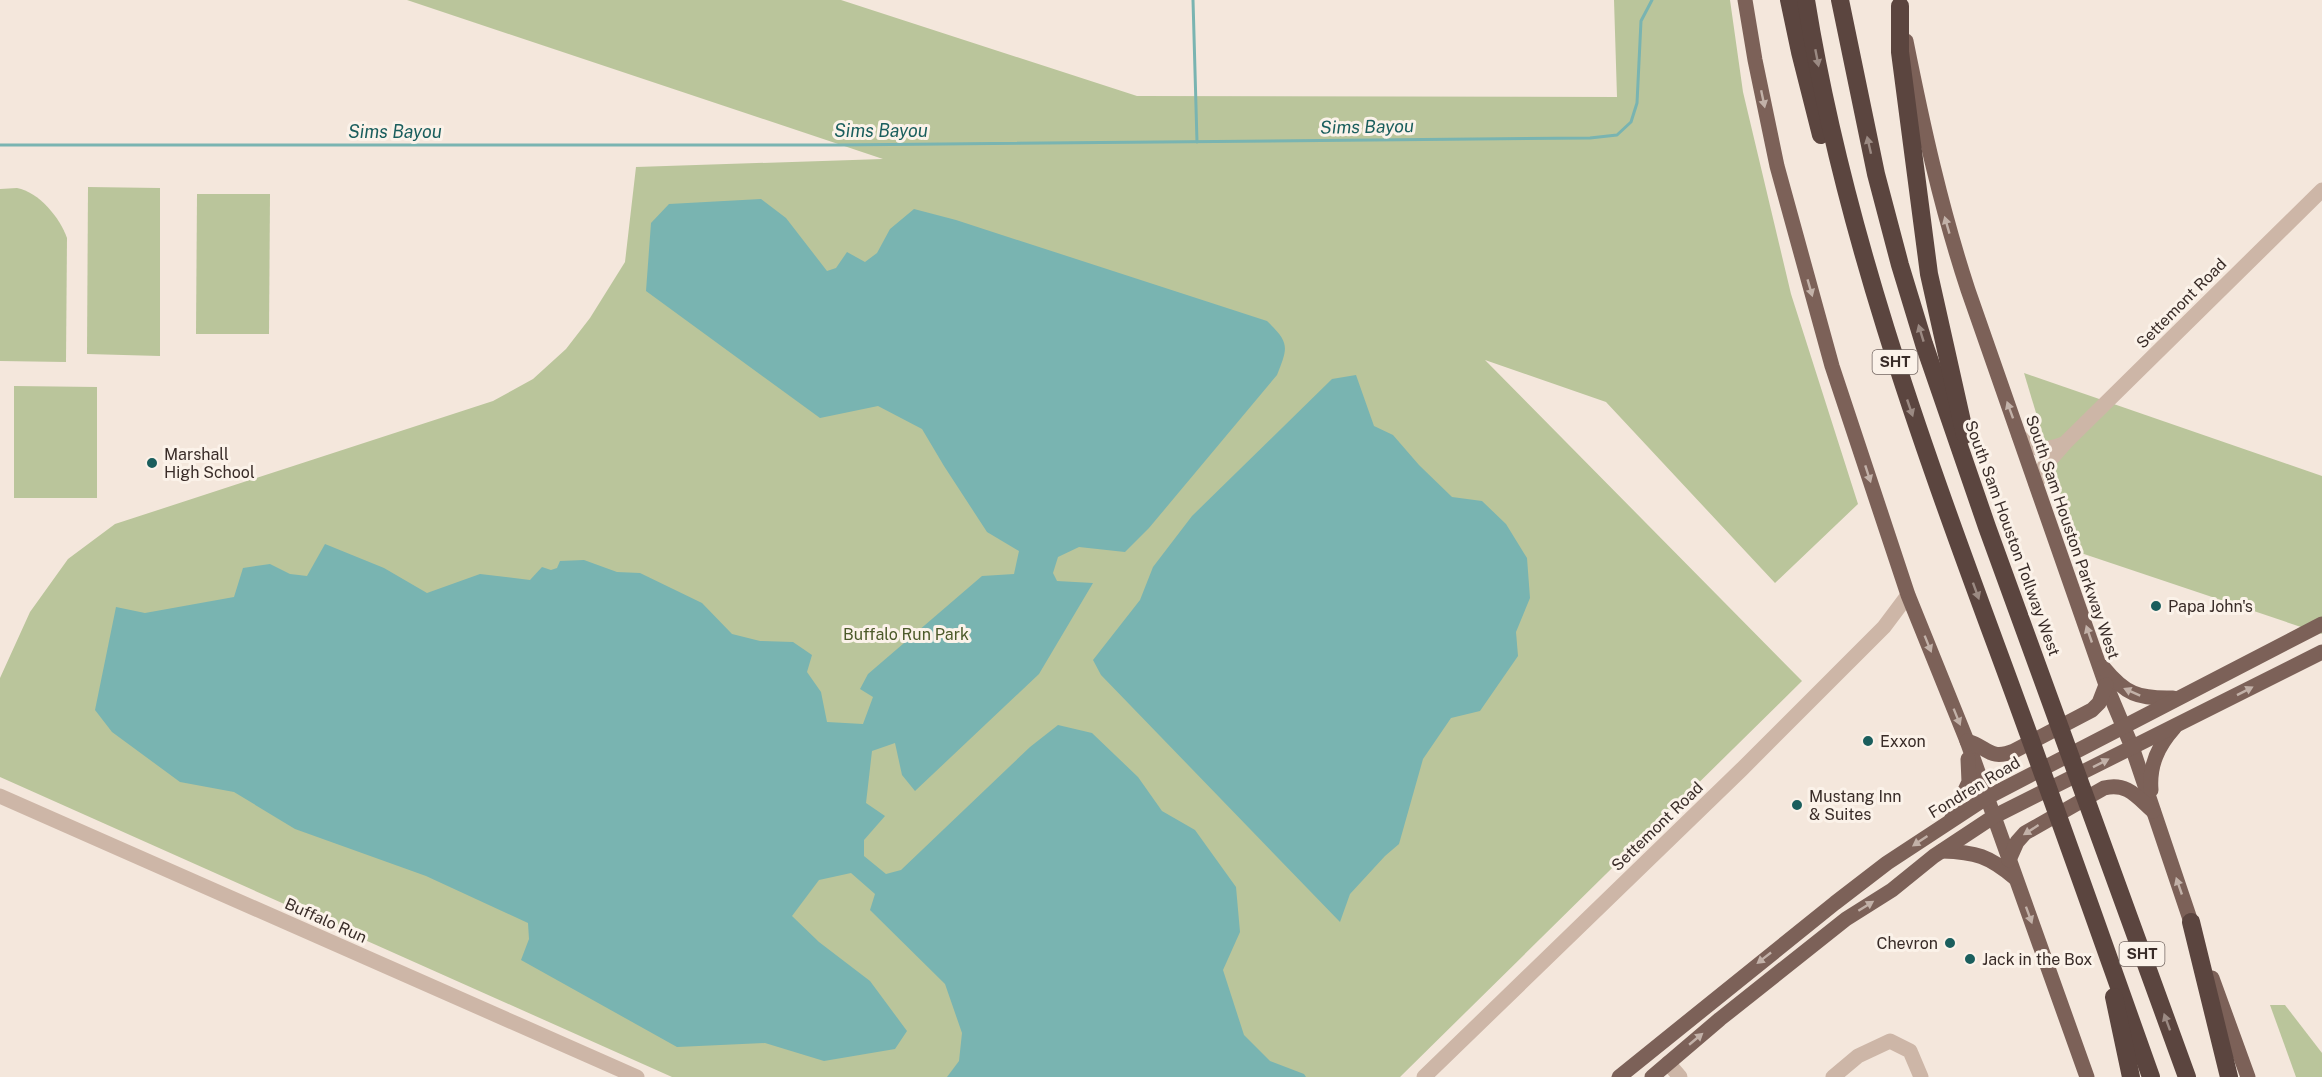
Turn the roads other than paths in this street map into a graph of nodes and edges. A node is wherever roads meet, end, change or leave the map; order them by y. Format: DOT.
graph roads {
  1 [pos="1746,0"];
  2 [pos="1789,0"];
  3 [pos="1806,0"];
  4 [pos="1840,0"];
  5 [pos="1899,3"];
  6 [pos="2322,190"];
  7 [pos="1882,321"];
  8 [pos="2019,435"];
  9 [pos="2065,443"];
  10 [pos="2036,483"];
  11 [pos="1987,527"];
  12 [pos="1908,595"];
  13 [pos="2322,624"];
  14 [pos="2322,652"];
  15 [pos="2097,659"];
  16 [pos="2106,685"];
  17 [pos="2179,697"];
  18 [pos="2122,725"];
  19 [pos="2176,726"];
  20 [pos="1967,741"];
  21 [pos="2132,747"];
  22 [pos="0,796"];
  23 [pos="1986,798"];
  24 [pos="2153,811"];
  25 [pos="1993,817"];
  26 [pos="1950,821"];
  27 [pos="1942,851"];
  28 [pos="2009,860"];
  29 [pos="2016,878"];
  30 [pos="1835,903"];
  31 [pos="1846,919"];
  32 [pos="2191,922"];
  33 [pos="2101,937"];
  34 [pos="1650,1051"];
  35 [pos="1660,1072"];
  36 [pos="637,1077"];
  37 [pos="1424,1077"];
  38 [pos="1619,1077"];
  39 [pos="1680,1077"];
  40 [pos="1833,1077"];
  41 [pos="1921,1077"];
  42 [pos="2087,1077"];
  43 [pos="2131,1077"];
  44 [pos="2151,1077"];
  45 [pos="2187,1077"];
  46 [pos="2229,1077"];
  47 [pos="2248,1077"];
  1 -- 12 [label="main road, one-way"];
  2 -- 7 [label="highway"];
  3 -- 7 [label="highway, SHT, one-way"];
  11 -- 4 [label="highway, South Sam Houston Tollway West / SHT, one-way"];
  8 -- 5 [label="main road, South Sam Houston Parkway West, one-way"];
  5 -- 11 [label="highway"];
  6 -- 9 [label="street, Settemont Road"];
  7 -- 33 [label="highway, SHT, one-way"];
  8 -- 9 [label="street"];
  8 -- 10 [label="main road, South Sam Houston Parkway West"];
  9 -- 10 [label="street, Settemont Road"];
  15 -- 10 [label="main road, South Sam Houston Parkway West, one-way"];
  45 -- 11 [label="highway, South Sam Houston Tollway West / SHT, one-way"];
  12 -- 20 [label="main road, one-way"];
  12 -- 37 [label="street, Settemont Road"];
  13 -- 17 [label="main road, Fondren Road"];
  19 -- 14 [label="main road, one-way"];
  15 -- 16 [label="main road, South Sam Houston Parkway West"];
  17 -- 15 [label="main road, one-way"];
  16 -- 18 [label="main road, South Sam Houston Parkway West"];
  16 -- 20 [label="main road"];
  17 -- 18 [label="main road, Fondren Road"];
  18 -- 21 [label="main road, South Sam Houston Parkway West"];
  18 -- 23 [label="main road, Fondren Road"];
  19 -- 21 [label="main road"];
  19 -- 24 [label="main road"];
  20 -- 23 [label="main road"];
  20 -- 26 [label="main road"];
  21 -- 24 [label="main road, South Sam Houston Parkway West"];
  25 -- 21 [label="main road, one-way"];
  22 -- 36 [label="street, Buffalo Run"];
  23 -- 25 [label="main road"];
  23 -- 26 [label="main road, Fondren Road"];
  24 -- 28 [label="main road, one-way"];
  32 -- 24 [label="main road, South Sam Houston Parkway West, one-way"];
  25 -- 27 [label="main road"];
  25 -- 28 [label="main road"];
  26 -- 30 [label="main road, Fondren Road, one-way"];
  27 -- 29 [label="main road"];
  31 -- 27 [label="main road, one-way"];
  28 -- 29 [label="main road"];
  29 -- 42 [label="main road, one-way"];
  30 -- 31 [label="main road"];
  30 -- 34 [label="main road, Fondren Road, one-way"];
  35 -- 31 [label="main road, one-way"];
  32 -- 46 [label="highway"];
  32 -- 47 [label="main road, South Sam Houston Parkway West"];
  33 -- 43 [label="highway"];
  33 -- 44 [label="highway, SHT"];
  34 -- 35 [label="main road"];
  34 -- 38 [label="main road, Fondren Road"];
  35 -- 39 [label="street"];
  40 -- 41 [label="street"];
}
